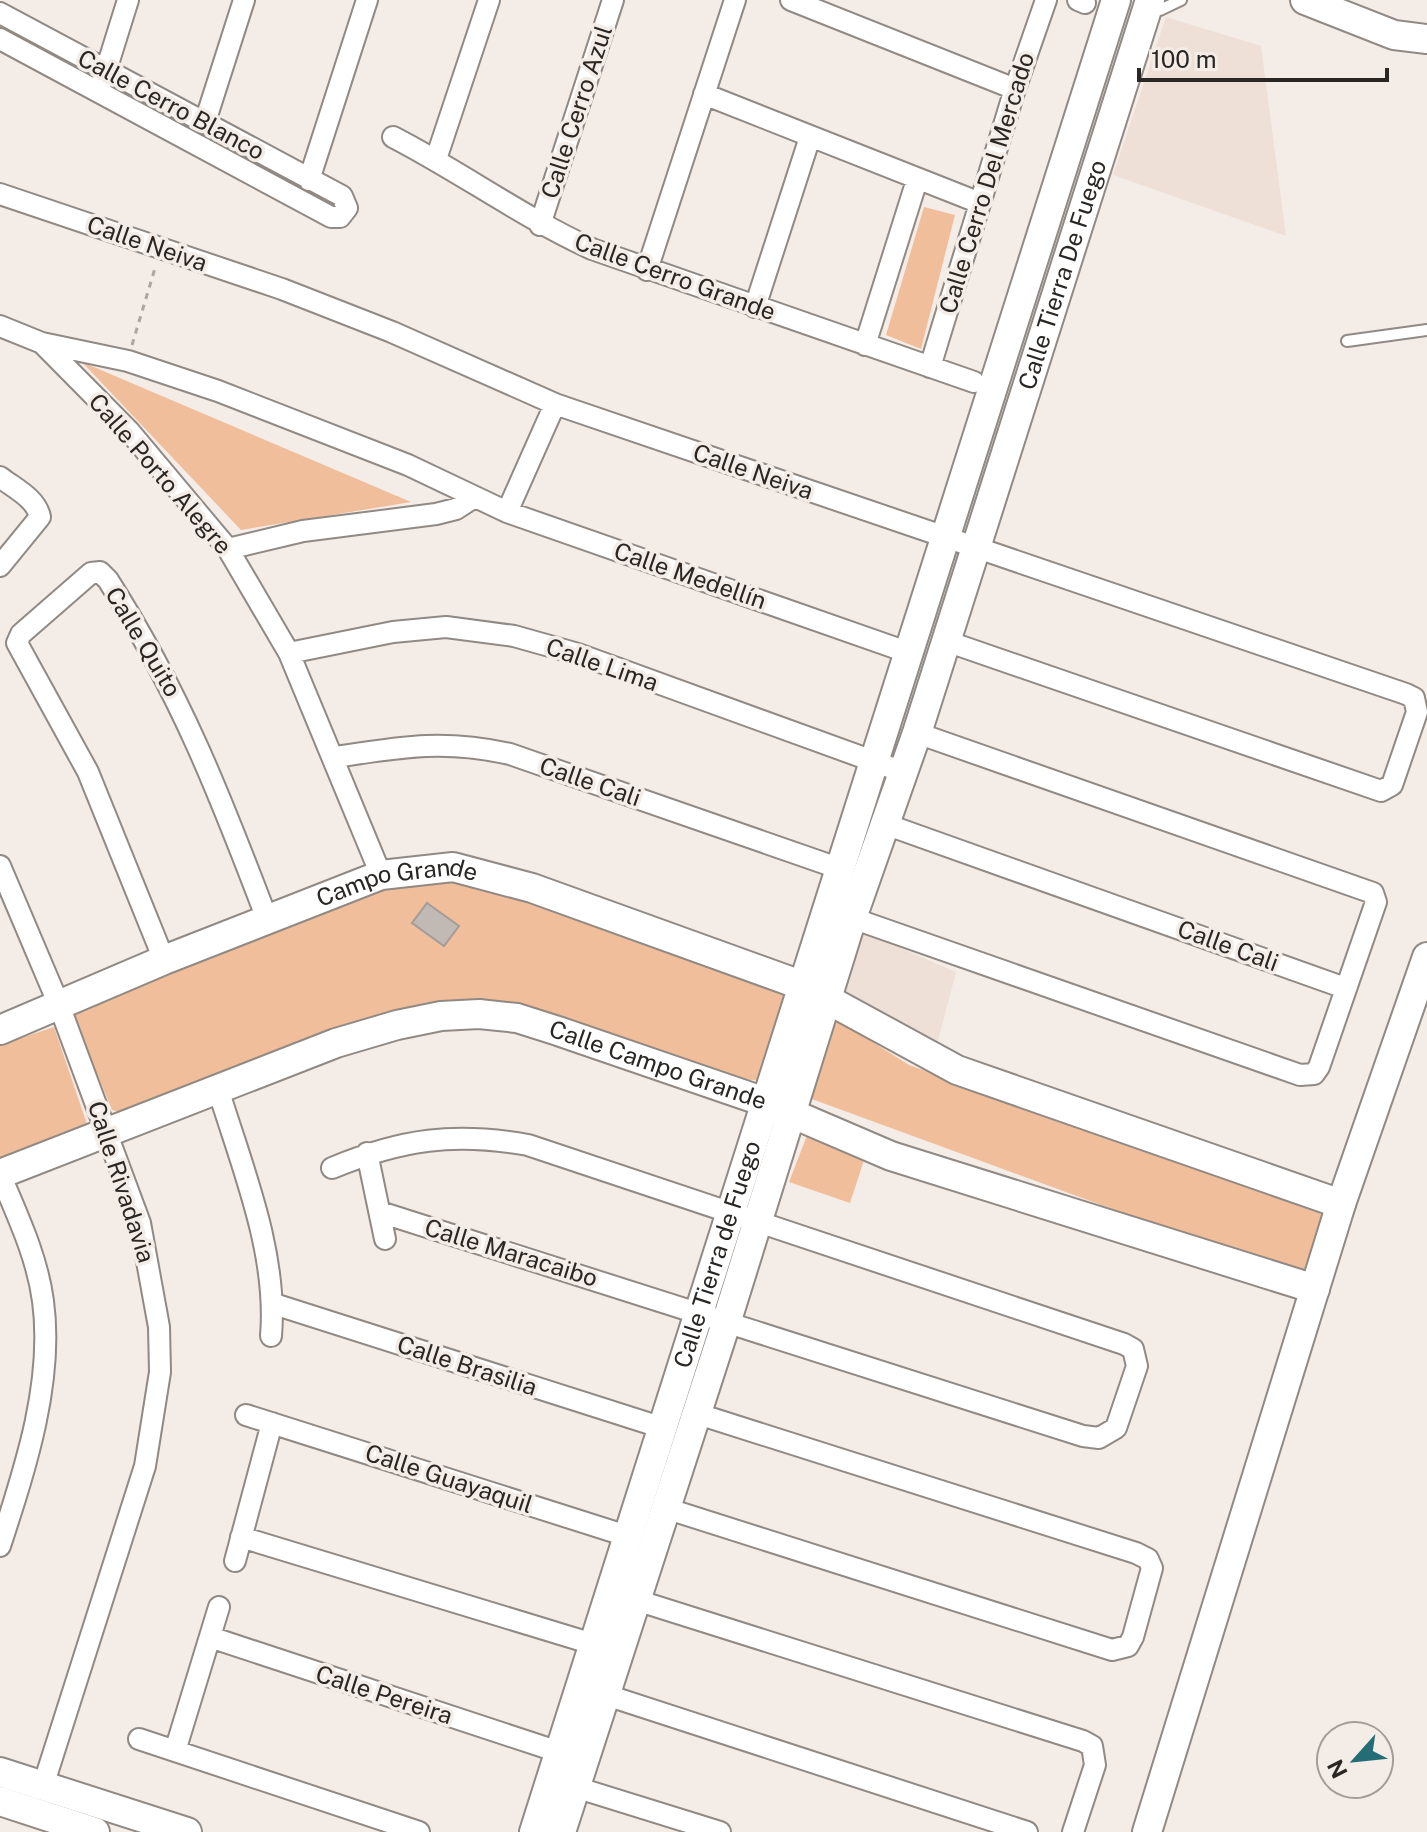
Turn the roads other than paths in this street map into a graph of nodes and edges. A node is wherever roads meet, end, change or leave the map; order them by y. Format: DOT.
graph roads {
  1 [pos="3,0"];
  2 [pos="128,0"];
  3 [pos="244,0"];
  4 [pos="367,0"];
  5 [pos="489,0"];
  6 [pos="613,0"];
  7 [pos="735,0"];
  8 [pos="791,0"];
  9 [pos="1046,0"];
  10 [pos="1116,0"];
  11 [pos="1181,0"];
  12 [pos="1305,0"];
  13 [pos="1148,5"];
  14 [pos="0,10"];
  15 [pos="0,39"];
  16 [pos="1427,39"];
  17 [pos="106,69"];
  18 [pos="1015,89"];
  19 [pos="99,91"];
  20 [pos="704,94"];
  21 [pos="205,122"];
  22 [pos="393,137"];
  23 [pos="810,137"];
  24 [pos="436,159"];
  25 [pos="309,180"];
  26 [pos="917,180"];
  27 [pos="0,194"];
  28 [pos="980,203"];
  29 [pos="540,225"];
  30 [pos="647,270"];
  31 [pos="755,307"];
  32 [pos="0,326"];
  33 [pos="1427,330"];
  34 [pos="1347,341"];
  35 [pos="42,343"];
  36 [pos="865,345"];
  37 [pos="930,367"];
  38 [pos="974,382"];
  39 [pos="555,404"];
  40 [pos="0,477"];
  41 [pos="473,498"];
  42 [pos="507,512"];
  43 [pos="943,538"];
  44 [pos="228,549"];
  45 [pos="974,549"];
  46 [pos="0,566"];
  47 [pos="946,641"];
  48 [pos="907,652"];
  49 [pos="289,653"];
  50 [pos="917,733"];
  51 [pos="335,757"];
  52 [pos="872,761"];
  53 [pos="903,772"];
  54 [pos="885,824"];
  55 [pos="0,866"];
  56 [pos="838,868"];
  57 [pos="381,875"];
  58 [pos="852,918"];
  59 [pos="267,919"];
  60 [pos="1427,957"];
  61 [pos="164,960"];
  62 [pos="801,985"];
  63 [pos="1345,988"];
  64 [pos="827,997"];
  65 [pos="59,1005"];
  66 [pos="0,1030"];
  67 [pos="218,1089"];
  68 [pos="765,1102"];
  69 [pos="792,1112"];
  70 [pos="105,1133"];
  71 [pos="367,1153"];
  72 [pos="332,1168"];
  73 [pos="0,1174"];
  74 [pos="1341,1204"];
  75 [pos="730,1209"];
  76 [pos="380,1212"];
  77 [pos="758,1222"];
  78 [pos="385,1239"];
  79 [pos="1315,1289"];
  80 [pos="274,1304"];
  81 [pos="699,1311"];
  82 [pos="727,1320"];
  83 [pos="271,1336"];
  84 [pos="695,1413"];
  85 [pos="246,1415"];
  86 [pos="272,1423"];
  87 [pos="660,1427"];
  88 [pos="665,1508"];
  89 [pos="627,1536"];
  90 [pos="241,1537"];
  91 [pos="0,1546"];
  92 [pos="235,1561"];
  93 [pos="636,1600"];
  94 [pos="219,1607"];
  95 [pos="210,1637"];
  96 [pos="593,1644"];
  97 [pos="593,1690"];
  98 [pos="139,1739"];
  99 [pos="175,1751"];
  100 [pos="559,1752"];
  101 [pos="0,1772"];
  102 [pos="575,1787"];
  103 [pos="0,1801"];
  104 [pos="37,1810"];
  105 [pos="685,1827"];
  106 [pos="95,1832"];
  107 [pos="187,1832"];
  108 [pos="419,1832"];
  109 [pos="534,1832"];
  110 [pos="561,1832"];
  111 [pos="720,1832"];
  112 [pos="1027,1832"];
  113 [pos="1073,1832"];
  114 [pos="1147,1832"];
  1 -- 14 [label="street"];
  2 -- 17 [label="street"];
  3 -- 21 [label="street"];
  4 -- 25 [label="street"];
  5 -- 24 [label="street"];
  6 -- 29 [label="street, Calle Cerro Azul"];
  7 -- 20 [label="street"];
  8 -- 18 [label="street"];
  9 -- 18 [label="street, Calle Cerro Del Mercado"];
  10 -- 43 [label="street, Calle Tierra De Fuego"];
  11 -- 13 [label="lane"];
  12 -- 16 [label="street"];
  13 -- 45 [label="street, Calle Tierra De Fuego"];
  14 -- 17 [label="street, Calle Cerro Blanco"];
  15 -- 19 [label="street, Calle Cerro Blanco"];
  17 -- 19 [label="street"];
  17 -- 21 [label="street, Calle Cerro Blanco"];
  18 -- 28 [label="street, Calle Cerro Del Mercado"];
  19 -- 25 [label="street, Calle Cerro Blanco"];
  20 -- 23 [label="street"];
  20 -- 30 [label="street"];
  21 -- 25 [label="street, Calle Cerro Blanco"];
  22 -- 24 [label="street, Calle Cerro Grande"];
  23 -- 26 [label="street"];
  23 -- 31 [label="street"];
  24 -- 29 [label="street, Calle Cerro Grande"];
  26 -- 28 [label="street"];
  26 -- 36 [label="street"];
  27 -- 39 [label="street, Calle Neiva"];
  28 -- 37 [label="street, Calle Cerro Del Mercado"];
  29 -- 30 [label="street, Calle Cerro Grande"];
  30 -- 31 [label="street, Calle Cerro Grande"];
  31 -- 36 [label="street, Calle Cerro Grande"];
  32 -- 35 [label="street, Calle Porto Alegre"];
  33 -- 34 [label="lane"];
  35 -- 41 [label="street, Calle Medellín"];
  35 -- 44 [label="street, Calle Porto Alegre"];
  36 -- 37 [label="street, Calle Cerro Grande"];
  37 -- 38 [label="street, Calle Cerro Grande"];
  39 -- 42 [label="street"];
  39 -- 43 [label="street, Calle Neiva"];
  40 -- 46 [label="street"];
  41 -- 42 [label="street, Calle Medellín"];
  41 -- 44 [label="street"];
  42 -- 48 [label="street, Calle Medellín"];
  43 -- 45 [label="street, Calle Neiva"];
  43 -- 48 [label="street, Calle Tierra de Fuego"];
  44 -- 49 [label="street, Calle Porto Alegre"];
  45 -- 47 [label="street, Calle Tierra de Fuego"];
  45 -- 47 [label="street, Calle Neiva"];
  47 -- 50 [label="street, Calle Tierra de Fuego"];
  48 -- 52 [label="street, Calle Tierra de Fuego"];
  49 -- 51 [label="street, Calle Porto Alegre"];
  49 -- 52 [label="street, Calle Lima"];
  50 -- 53 [label="street, Calle Tierra de Fuego"];
  50 -- 63 [label="street"];
  51 -- 56 [label="street, Calle Cali"];
  51 -- 57 [label="street, Calle Porto Alegre"];
  52 -- 53 [label="street, Calle Lima"];
  52 -- 56 [label="street, Calle Tierra de Fuego"];
  53 -- 54 [label="street, Calle Tierra de Fuego"];
  54 -- 58 [label="street, Calle Tierra de Fuego"];
  54 -- 63 [label="street, Calle Cali"];
  55 -- 65 [label="street, Calle Rivadavia"];
  56 -- 62 [label="street, Calle Tierra de Fuego"];
  57 -- 59 [label="street, Campo Grande"];
  57 -- 62 [label="street, Campo Grande"];
  58 -- 63 [label="street"];
  58 -- 64 [label="street, Calle Tierra de Fuego"];
  59 -- 61 [label="street, Campo Grande"];
  59 -- 61 [label="street, Calle Quito"];
  60 -- 74 [label="street"];
  61 -- 65 [label="street, Campo Grande"];
  62 -- 64 [label="street"];
  62 -- 68 [label="street, Calle Tierra de Fuego"];
  64 -- 69 [label="street, Calle Tierra de Fuego"];
  64 -- 74 [label="street"];
  65 -- 66 [label="street, Campo Grande"];
  65 -- 70 [label="street, Calle Rivadavia"];
  67 -- 68 [label="street, Calle Campo Grande"];
  67 -- 70 [label="street, Calle Campo Grande"];
  67 -- 80 [label="street"];
  68 -- 69 [label="street, Calle Campo Grande"];
  68 -- 75 [label="street, Calle Tierra de Fuego"];
  69 -- 77 [label="street, Calle Tierra de Fuego"];
  69 -- 79 [label="street, Calle Campo Grande"];
  70 -- 73 [label="street, Calle Campo Grande"];
  70 -- 104 [label="street, Calle Rivadavia"];
  71 -- 72 [label="street"];
  71 -- 75 [label="street"];
  71 -- 76 [label="street"];
  73 -- 91 [label="street"];
  74 -- 79 [label="street"];
  75 -- 77 [label="street, Calle Maracaibo"];
  75 -- 81 [label="street, Calle Tierra de Fuego"];
  76 -- 78 [label="street"];
  76 -- 81 [label="street, Calle Maracaibo"];
  77 -- 82 [label="street, Calle Tierra de Fuego"];
  77 -- 82 [label="street, Calle Maracaibo"];
  79 -- 114 [label="street"];
  80 -- 83 [label="street"];
  80 -- 87 [label="street, Calle Brasilia"];
  81 -- 82 [label="street, Calle Maracaibo"];
  81 -- 87 [label="street, Calle Tierra de Fuego"];
  82 -- 84 [label="street, Calle Tierra de Fuego"];
  84 -- 88 [label="street, Calle Tierra de Fuego"];
  84 -- 88 [label="street"];
  85 -- 86 [label="street, Calle Guayaquil"];
  86 -- 89 [label="street, Calle Guayaquil"];
  86 -- 90 [label="street"];
  87 -- 89 [label="street, Calle Tierra de Fuego"];
  88 -- 93 [label="street, Calle Tierra de Fuego"];
  89 -- 96 [label="street, Calle Tierra de Fuego"];
  90 -- 92 [label="street"];
  90 -- 96 [label="street"];
  93 -- 97 [label="street, Calle Tierra de Fuego"];
  93 -- 113 [label="street"];
  94 -- 95 [label="street"];
  95 -- 99 [label="street"];
  95 -- 100 [label="street, Calle Pereira"];
  96 -- 97 [label="street, Calle Tierra de Fuego"];
  97 -- 100 [label="street, Calle Tierra de Fuego"];
  97 -- 102 [label="street, Calle Tierra de Fuego"];
  97 -- 112 [label="street"];
  98 -- 99 [label="street"];
  99 -- 108 [label="street"];
  100 -- 109 [label="street, Calle Tierra de Fuego"];
  101 -- 104 [label="street"];
  102 -- 105 [label="street"];
  102 -- 110 [label="street, Calle Tierra de Fuego"];
  103 -- 104 [label="street"];
  104 -- 106 [label="street"];
  104 -- 107 [label="street"];
  105 -- 111 [label="street"];
}
